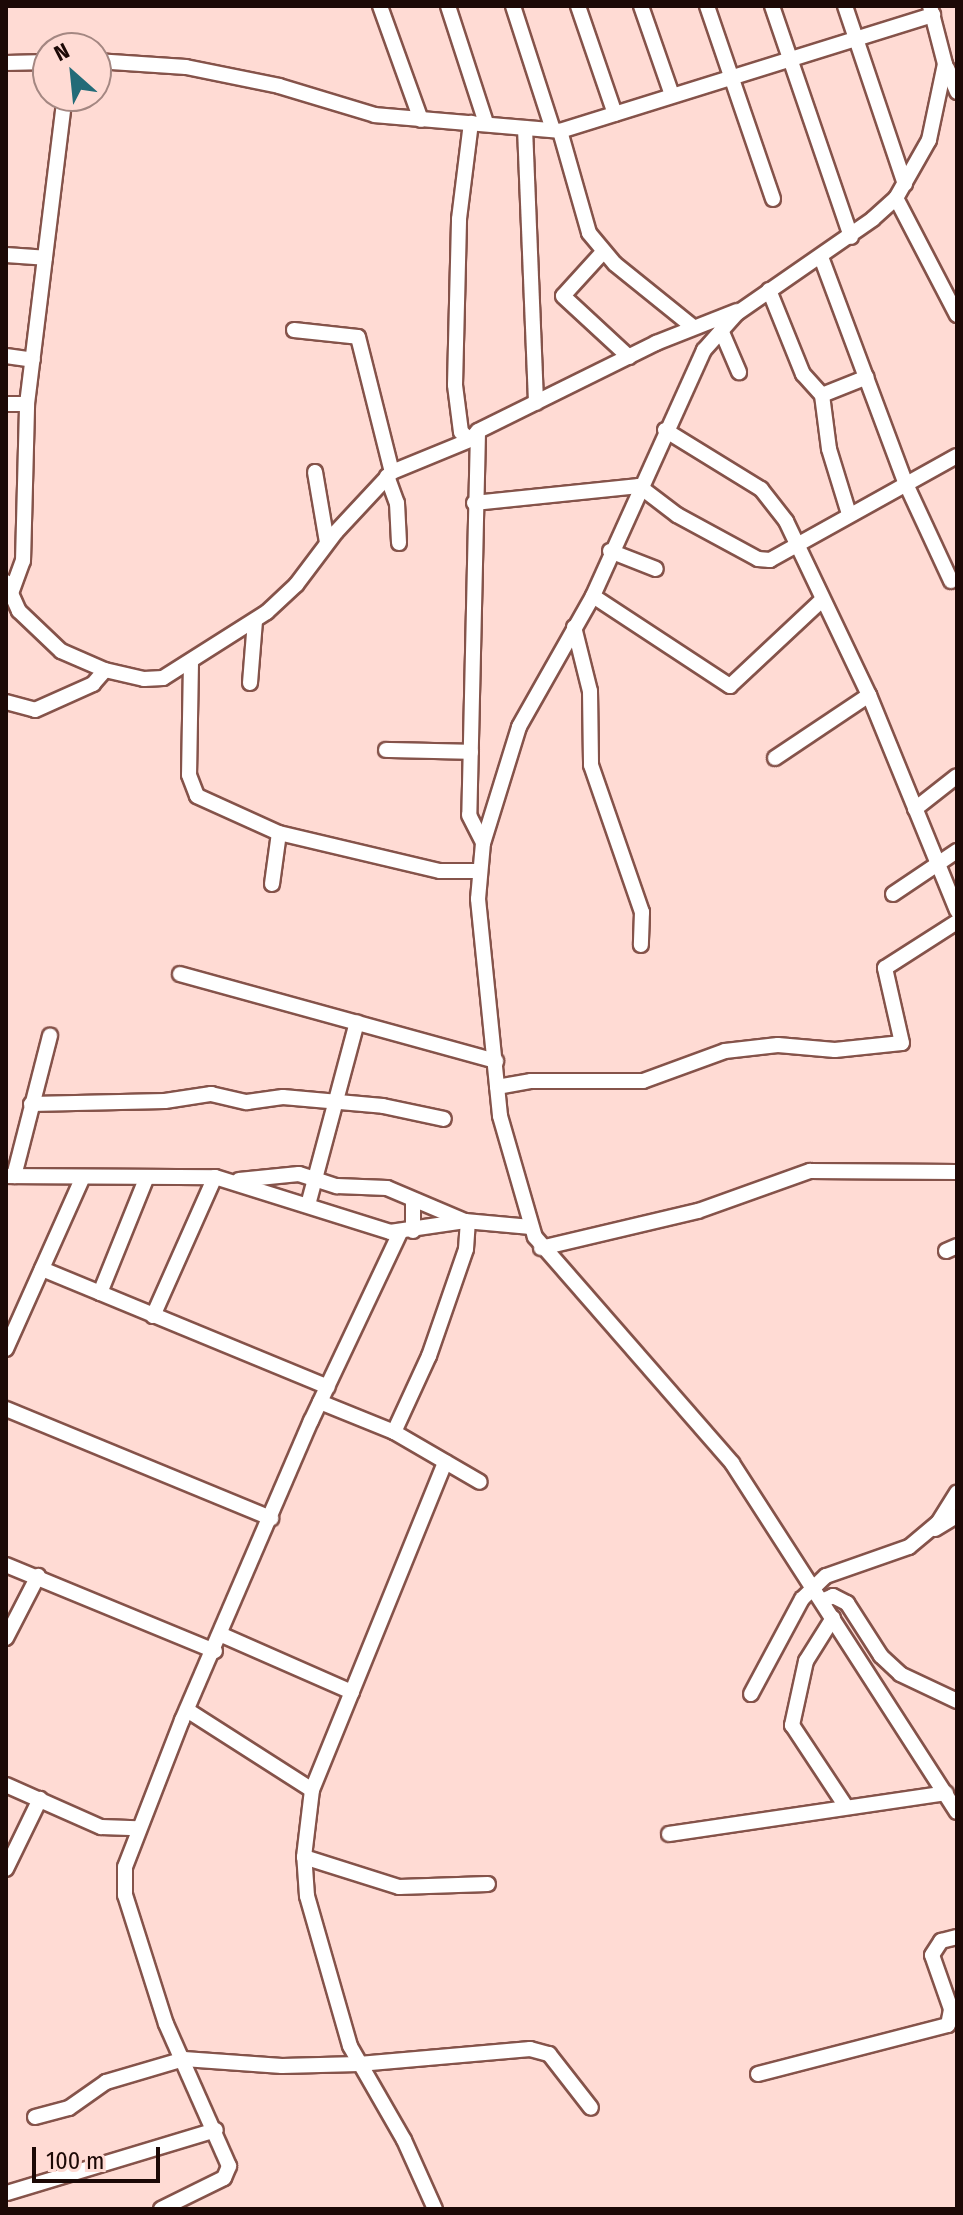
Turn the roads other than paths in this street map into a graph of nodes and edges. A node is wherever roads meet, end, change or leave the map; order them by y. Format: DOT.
graph roads {
  1 [pos="380,6"];
  2 [pos="448,6"];
  3 [pos="513,6"];
  4 [pos="578,6"];
  5 [pos="641,6"];
  6 [pos="707,6"];
  7 [pos="772,6"];
  8 [pos="845,6"];
  9 [pos="932,11"];
  10 [pos="855,36"];
  11 [pos="791,57"];
  12 [pos="32,62"];
  13 [pos="112,62"];
  14 [pos="6,63"];
  15 [pos="945,64"];
  16 [pos="731,76"];
  17 [pos="956,89"];
  18 [pos="672,95"];
  19 [pos="63,112"];
  20 [pos="615,114"];
  21 [pos="421,120"];
  22 [pos="471,123"];
  23 [pos="486,123"];
  24 [pos="525,128"];
  25 [pos="557,130"];
  26 [pos="905,184"];
  27 [pos="896,198"];
  28 [pos="773,199"];
  29 [pos="851,237"];
  30 [pos="603,252"];
  31 [pos="6,255"];
  32 [pos="821,257"];
  33 [pos="45,258"];
  34 [pos="769,290"];
  35 [pos="756,304"];
  36 [pos="957,315"];
  37 [pos="693,327"];
  38 [pos="294,330"];
  39 [pos="721,330"];
  40 [pos="6,356"];
  41 [pos="629,357"];
  42 [pos="33,360"];
  43 [pos="739,372"];
  44 [pos="867,377"];
  45 [pos="822,395"];
  46 [pos="536,403"];
  47 [pos="6,404"];
  48 [pos="27,404"];
  49 [pos="665,430"];
  50 [pos="474,436"];
  51 [pos="957,456"];
  52 [pos="315,472"];
  53 [pos="389,474"];
  54 [pos="906,484"];
  55 [pos="639,486"];
  56 [pos="474,503"];
  57 [pos="849,514"];
  58 [pos="327,542"];
  59 [pos="399,543"];
  60 [pos="798,543"];
  61 [pos="610,551"];
  62 [pos="656,569"];
  63 [pos="951,581"];
  64 [pos="6,582"];
  65 [pos="9,596"];
  66 [pos="593,596"];
  67 [pos="822,600"];
  68 [pos="255,621"];
  69 [pos="574,627"];
  70 [pos="191,662"];
  71 [pos="105,670"];
  72 [pos="250,683"];
  73 [pos="869,695"];
  74 [pos="6,702"];
  75 [pos="386,750"];
  76 [pos="471,752"];
  77 [pos="775,758"];
  78 [pos="957,776"];
  79 [pos="915,809"];
  80 [pos="279,833"];
  81 [pos="483,843"];
  82 [pos="957,851"];
  83 [pos="937,864"];
  84 [pos="480,871"];
  85 [pos="272,884"];
  86 [pos="893,894"];
  87 [pos="957,911"];
  88 [pos="957,922"];
  89 [pos="641,945"];
  90 [pos="180,974"];
  91 [pos="357,1022"];
  92 [pos="50,1036"];
  93 [pos="496,1061"];
  94 [pos="497,1087"];
  95 [pos="333,1101"];
  96 [pos="31,1104"];
  97 [pos="444,1119"];
  98 [pos="957,1172"];
  99 [pos="10,1176"];
  100 [pos="215,1177"];
  101 [pos="82,1179"];
  102 [pos="146,1179"];
  103 [pos="234,1181"];
  104 [pos="317,1182"];
  105 [pos="413,1200"];
  106 [pos="308,1205"];
  107 [pos="466,1222"];
  108 [pos="531,1227"];
  109 [pos="407,1232"];
  110 [pos="541,1248"];
  111 [pos="42,1269"];
  112 [pos="100,1293"];
  113 [pos="153,1316"];
  114 [pos="6,1349"];
  115 [pos="328,1387"];
  116 [pos="320,1402"];
  117 [pos="6,1409"];
  118 [pos="394,1432"];
  119 [pos="445,1462"];
  120 [pos="480,1482"];
  121 [pos="957,1493"];
  122 [pos="957,1516"];
  123 [pos="271,1518"];
  124 [pos="931,1530"];
  125 [pos="6,1565"];
  126 [pos="38,1576"];
  127 [pos="818,1595"];
  128 [pos="833,1618"];
  129 [pos="222,1635"];
  130 [pos="6,1638"];
  131 [pos="215,1651"];
  132 [pos="352,1692"];
  133 [pos="751,1694"];
  134 [pos="957,1701"];
  135 [pos="187,1710"];
  136 [pos="6,1785"];
  137 [pos="312,1790"];
  138 [pos="946,1793"];
  139 [pos="40,1799"];
  140 [pos="845,1805"];
  141 [pos="957,1812"];
  142 [pos="137,1828"];
  143 [pos="669,1834"];
  144 [pos="304,1857"];
  145 [pos="6,1869"];
  146 [pos="488,1884"];
  147 [pos="957,1937"];
  148 [pos="184,2059"];
  149 [pos="359,2064"];
  150 [pos="758,2074"];
  151 [pos="591,2108"];
  152 [pos="35,2117"];
  153 [pos="216,2130"];
  154 [pos="7,2193"];
  155 [pos="161,2209"];
  156 [pos="435,2209"];
  1 -- 21 [label="street"];
  2 -- 23 [label="street"];
  3 -- 25 [label="street"];
  4 -- 20 [label="street"];
  5 -- 18 [label="street"];
  6 -- 16 [label="street"];
  7 -- 11 [label="street"];
  8 -- 10 [label="street"];
  9 -- 10 [label="street"];
  9 -- 15 [label="street"];
  10 -- 11 [label="street"];
  10 -- 26 [label="street"];
  11 -- 16 [label="street"];
  11 -- 29 [label="street"];
  12 -- 14 [label="street"];
  13 -- 21 [label="street"];
  15 -- 17 [label="street"];
  15 -- 26 [label="street"];
  16 -- 18 [label="street"];
  16 -- 28 [label="street"];
  18 -- 20 [label="street"];
  19 -- 33 [label="street"];
  20 -- 25 [label="street"];
  21 -- 22 [label="street"];
  22 -- 23 [label="street"];
  22 -- 50 [label="street"];
  23 -- 24 [label="street"];
  24 -- 25 [label="street"];
  24 -- 46 [label="street"];
  25 -- 30 [label="street"];
  26 -- 27 [label="street"];
  27 -- 29 [label="street"];
  27 -- 36 [label="street"];
  29 -- 32 [label="street"];
  30 -- 37 [label="street"];
  30 -- 41 [label="street"];
  31 -- 33 [label="street"];
  32 -- 34 [label="street"];
  32 -- 44 [label="street"];
  33 -- 42 [label="street"];
  34 -- 35 [label="street"];
  34 -- 45 [label="street"];
  35 -- 37 [label="street"];
  35 -- 39 [label="street"];
  37 -- 41 [label="street"];
  38 -- 53 [label="street"];
  39 -- 43 [label="street"];
  39 -- 49 [label="street"];
  40 -- 42 [label="street"];
  41 -- 46 [label="street"];
  42 -- 48 [label="street"];
  44 -- 45 [label="street"];
  44 -- 54 [label="street"];
  45 -- 57 [label="street"];
  46 -- 50 [label="street"];
  47 -- 48 [label="street"];
  48 -- 65 [label="street"];
  49 -- 55 [label="street"];
  49 -- 60 [label="street"];
  50 -- 53 [label="street"];
  50 -- 56 [label="street"];
  51 -- 54 [label="street"];
  52 -- 58 [label="street"];
  53 -- 58 [label="street"];
  53 -- 59 [label="street"];
  54 -- 57 [label="street"];
  54 -- 63 [label="street"];
  55 -- 56 [label="street"];
  55 -- 60 [label="street"];
  55 -- 61 [label="street"];
  56 -- 76 [label="street"];
  57 -- 60 [label="street"];
  58 -- 68 [label="street"];
  60 -- 67 [label="street"];
  61 -- 62 [label="street"];
  61 -- 66 [label="street"];
  64 -- 65 [label="street"];
  65 -- 71 [label="street"];
  66 -- 67 [label="street"];
  66 -- 69 [label="street"];
  67 -- 73 [label="street"];
  68 -- 70 [label="street"];
  68 -- 72 [label="street"];
  69 -- 81 [label="street"];
  69 -- 89 [label="street"];
  70 -- 71 [label="street"];
  70 -- 80 [label="street"];
  71 -- 74 [label="street"];
  73 -- 77 [label="street"];
  73 -- 79 [label="street"];
  75 -- 76 [label="street"];
  76 -- 81 [label="street"];
  78 -- 79 [label="street"];
  79 -- 83 [label="street"];
  80 -- 84 [label="street"];
  80 -- 85 [label="street"];
  81 -- 84 [label="street"];
  82 -- 83 [label="street"];
  83 -- 86 [label="street"];
  83 -- 87 [label="street"];
  84 -- 93 [label="street"];
  88 -- 94 [label="street"];
  90 -- 91 [label="street"];
  91 -- 93 [label="street"];
  91 -- 95 [label="street"];
  92 -- 96 [label="street"];
  93 -- 94 [label="street"];
  94 -- 108 [label="street"];
  95 -- 96 [label="street"];
  95 -- 97 [label="street"];
  95 -- 104 [label="street"];
  96 -- 99 [label="street"];
  98 -- 110 [label="street"];
  99 -- 101 [label="street"];
  100 -- 102 [label="street"];
  100 -- 103 [label="street"];
  100 -- 113 [label="street"];
  101 -- 102 [label="street"];
  101 -- 111 [label="street"];
  102 -- 112 [label="street"];
  103 -- 104 [label="street"];
  103 -- 106 [label="street"];
  104 -- 105 [label="street"];
  104 -- 106 [label="street"];
  105 -- 107 [label="street"];
  105 -- 109 [label="street"];
  106 -- 109 [label="street"];
  107 -- 108 [label="street"];
  107 -- 109 [label="street"];
  107 -- 118 [label="street"];
  108 -- 110 [label="street"];
  109 -- 115 [label="street"];
  110 -- 127 [label="street"];
  111 -- 112 [label="street"];
  111 -- 114 [label="street"];
  112 -- 113 [label="street"];
  113 -- 115 [label="street"];
  115 -- 116 [label="street"];
  116 -- 118 [label="street"];
  116 -- 123 [label="street"];
  117 -- 123 [label="street"];
  118 -- 119 [label="street"];
  119 -- 120 [label="street"];
  119 -- 132 [label="street"];
  121 -- 124 [label="street"];
  122 -- 124 [label="street"];
  123 -- 129 [label="street"];
  124 -- 127 [label="street"];
  125 -- 126 [label="street"];
  126 -- 130 [label="street"];
  126 -- 131 [label="street"];
  127 -- 128 [label="street"];
  127 -- 133 [label="street"];
  127 -- 134 [label="street"];
  128 -- 138 [label="street"];
  128 -- 140 [label="street"];
  129 -- 131 [label="street"];
  129 -- 132 [label="street"];
  131 -- 135 [label="street"];
  132 -- 137 [label="street"];
  135 -- 137 [label="street"];
  135 -- 142 [label="street"];
  136 -- 139 [label="street"];
  137 -- 144 [label="street"];
  138 -- 140 [label="street"];
  138 -- 141 [label="street"];
  139 -- 142 [label="street"];
  139 -- 145 [label="street"];
  140 -- 143 [label="street"];
  142 -- 148 [label="street"];
  144 -- 146 [label="street"];
  144 -- 149 [label="street"];
  147 -- 150 [label="street"];
  148 -- 149 [label="street"];
  148 -- 152 [label="street"];
  148 -- 153 [label="street"];
  149 -- 151 [label="street"];
  149 -- 156 [label="street"];
  153 -- 154 [label="street"];
  153 -- 155 [label="street"];
}
